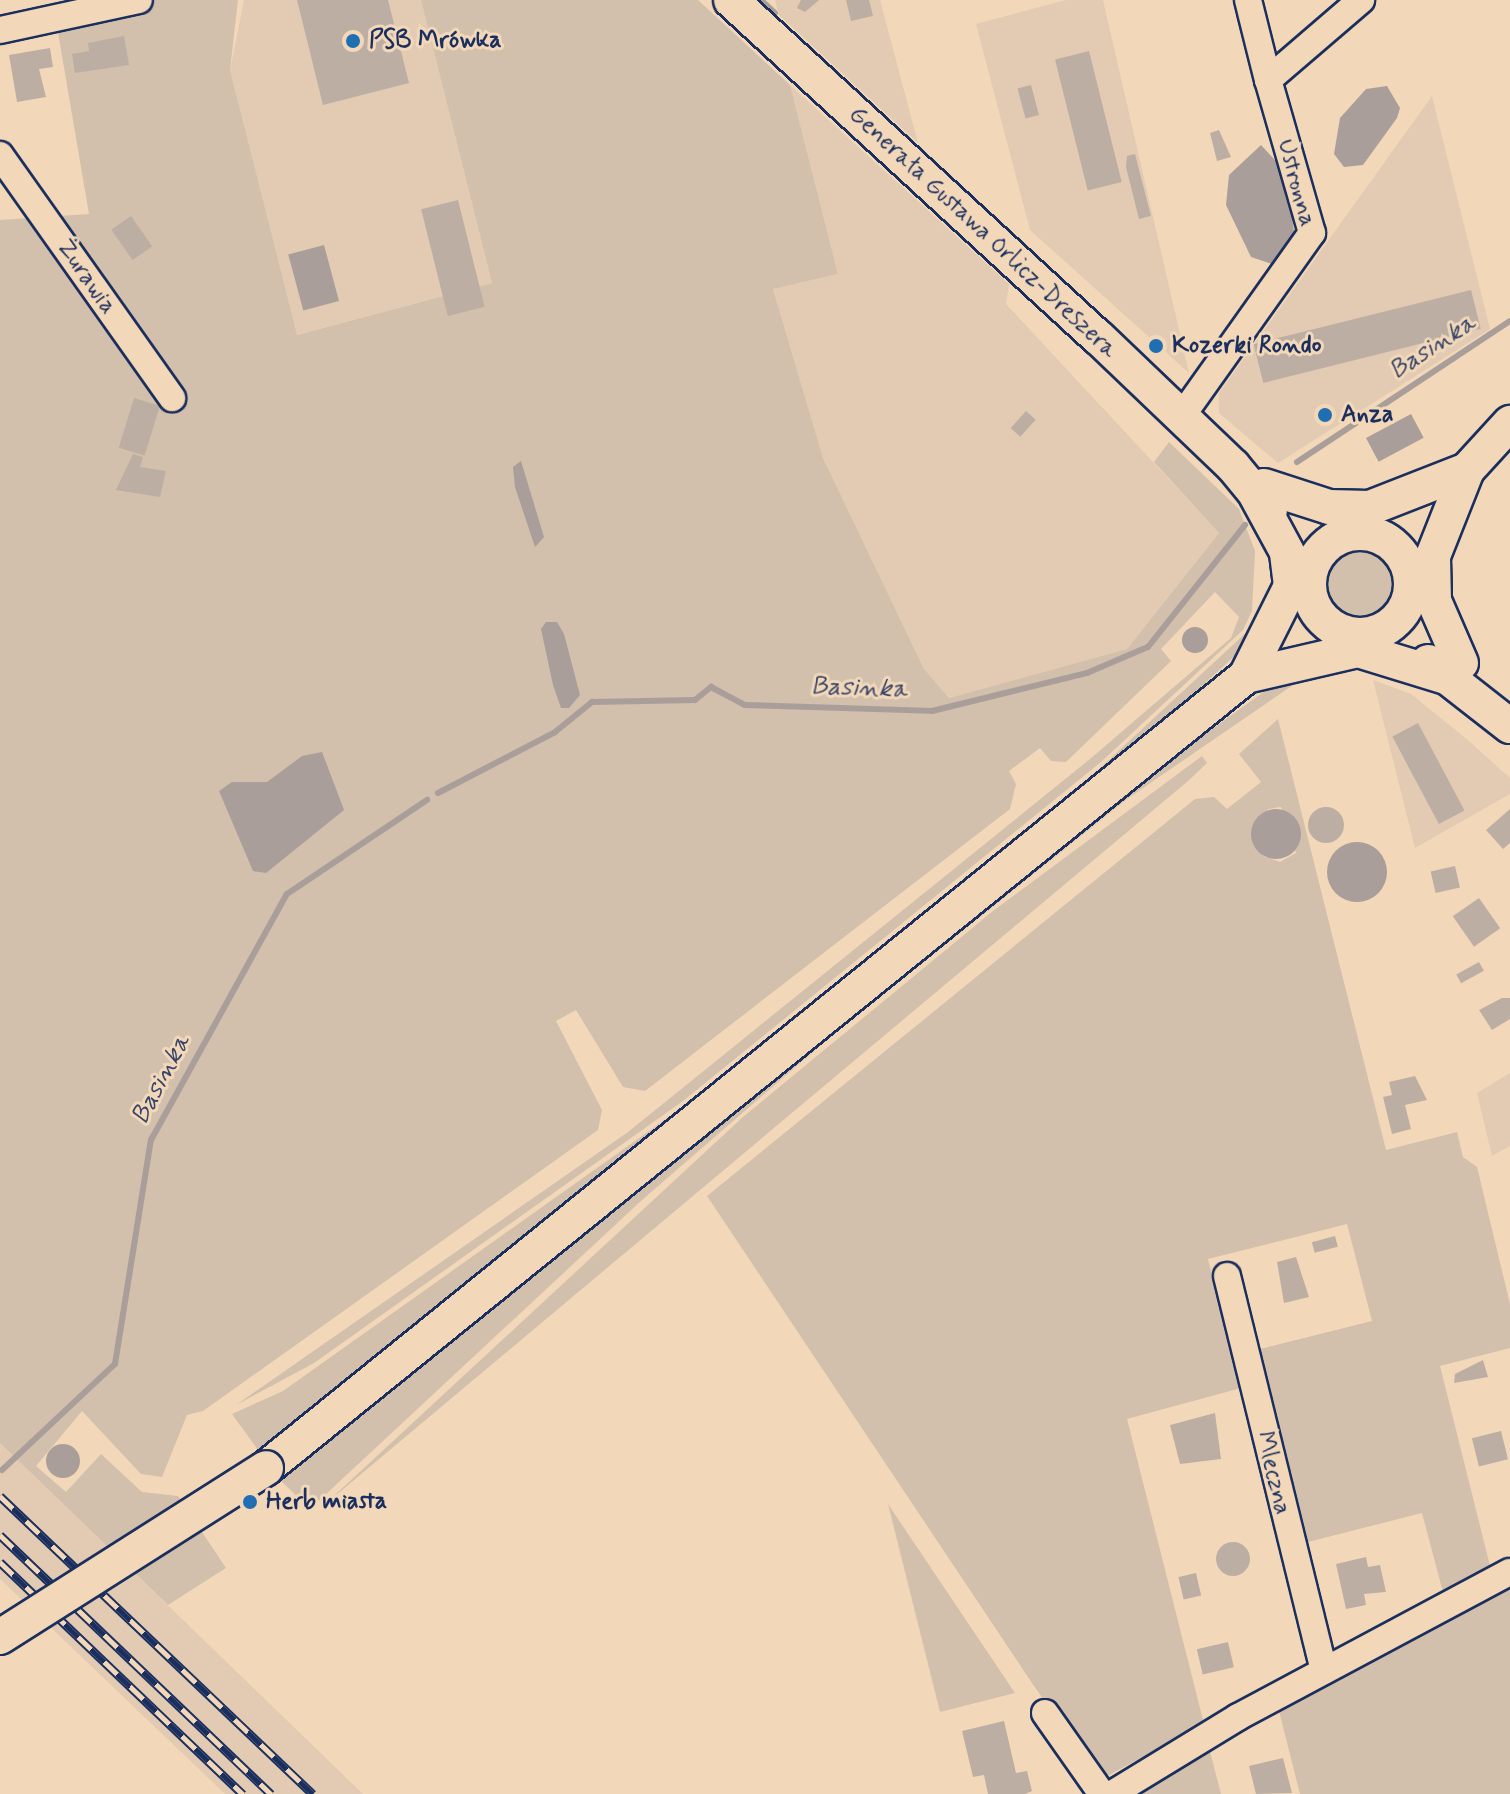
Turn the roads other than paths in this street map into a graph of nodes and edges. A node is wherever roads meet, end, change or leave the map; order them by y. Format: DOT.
graph roads {
  1 [pos="139,0"];
  2 [pos="731,0"];
  3 [pos="1248,0"];
  4 [pos="1361,0"];
  5 [pos="0,30"];
  6 [pos="1268,80"];
  7 [pos="0,155"];
  8 [pos="172,398"];
  9 [pos="1181,417"];
  10 [pos="1510,423"];
  11 [pos="1457,480"];
  12 [pos="1260,490"];
  13 [pos="1350,537"];
  14 [pos="1407,567"];
  15 [pos="1310,580"];
  16 [pos="1395,616"];
  17 [pos="1338,630"];
  18 [pos="1260,665"];
  19 [pos="1453,670"];
  20 [pos="1510,713"];
  21 [pos="1510,726"];
  22 [pos="1227,1276"];
  23 [pos="1510,1572"];
  24 [pos="0,1637"];
  25 [pos="1324,1670"];
  26 [pos="1045,1713"];
  27 [pos="1102,1794"];
  28 [pos="1112,1794"];
  1 -- 5 [label="street"];
  2 -- 9 [label="main road, Generała Gustawa Orlicz-Dreszera"];
  3 -- 6 [label="street"];
  4 -- 6 [label="street"];
  6 -- 9 [label="street, Ustronna"];
  7 -- 8 [label="street, Żurawia"];
  9 -- 12 [label="main road, Generała Gustawa Orlicz-Dreszera"];
  10 -- 11 [label="main road"];
  11 -- 12 [label="main road"];
  11 -- 13 [label="main road"];
  11 -- 14 [label="main road"];
  11 -- 19 [label="main road"];
  12 -- 13 [label="main road, Generała Gustawa Orlicz-Dreszera"];
  12 -- 15 [label="main road, Generała Gustawa Orlicz-Dreszera"];
  12 -- 18 [label="main road"];
  13 -- 14 [label="main road"];
  13 -- 15 [label="main road"];
  14 -- 16 [label="main road"];
  15 -- 17 [label="main road"];
  15 -- 18 [label="main road"];
  16 -- 17 [label="main road"];
  16 -- 19 [label="main road"];
  17 -- 18 [label="main road"];
  18 -- 19 [label="main road"];
  18 -- 24 [label="main road, bridge"];
  19 -- 20 [label="main road"];
  19 -- 21 [label="main road"];
  22 -- 25 [label="street, Mleczna"];
  23 -- 25 [label="street"];
  25 -- 28 [label="street"];
  26 -- 27 [label="street"];
}
